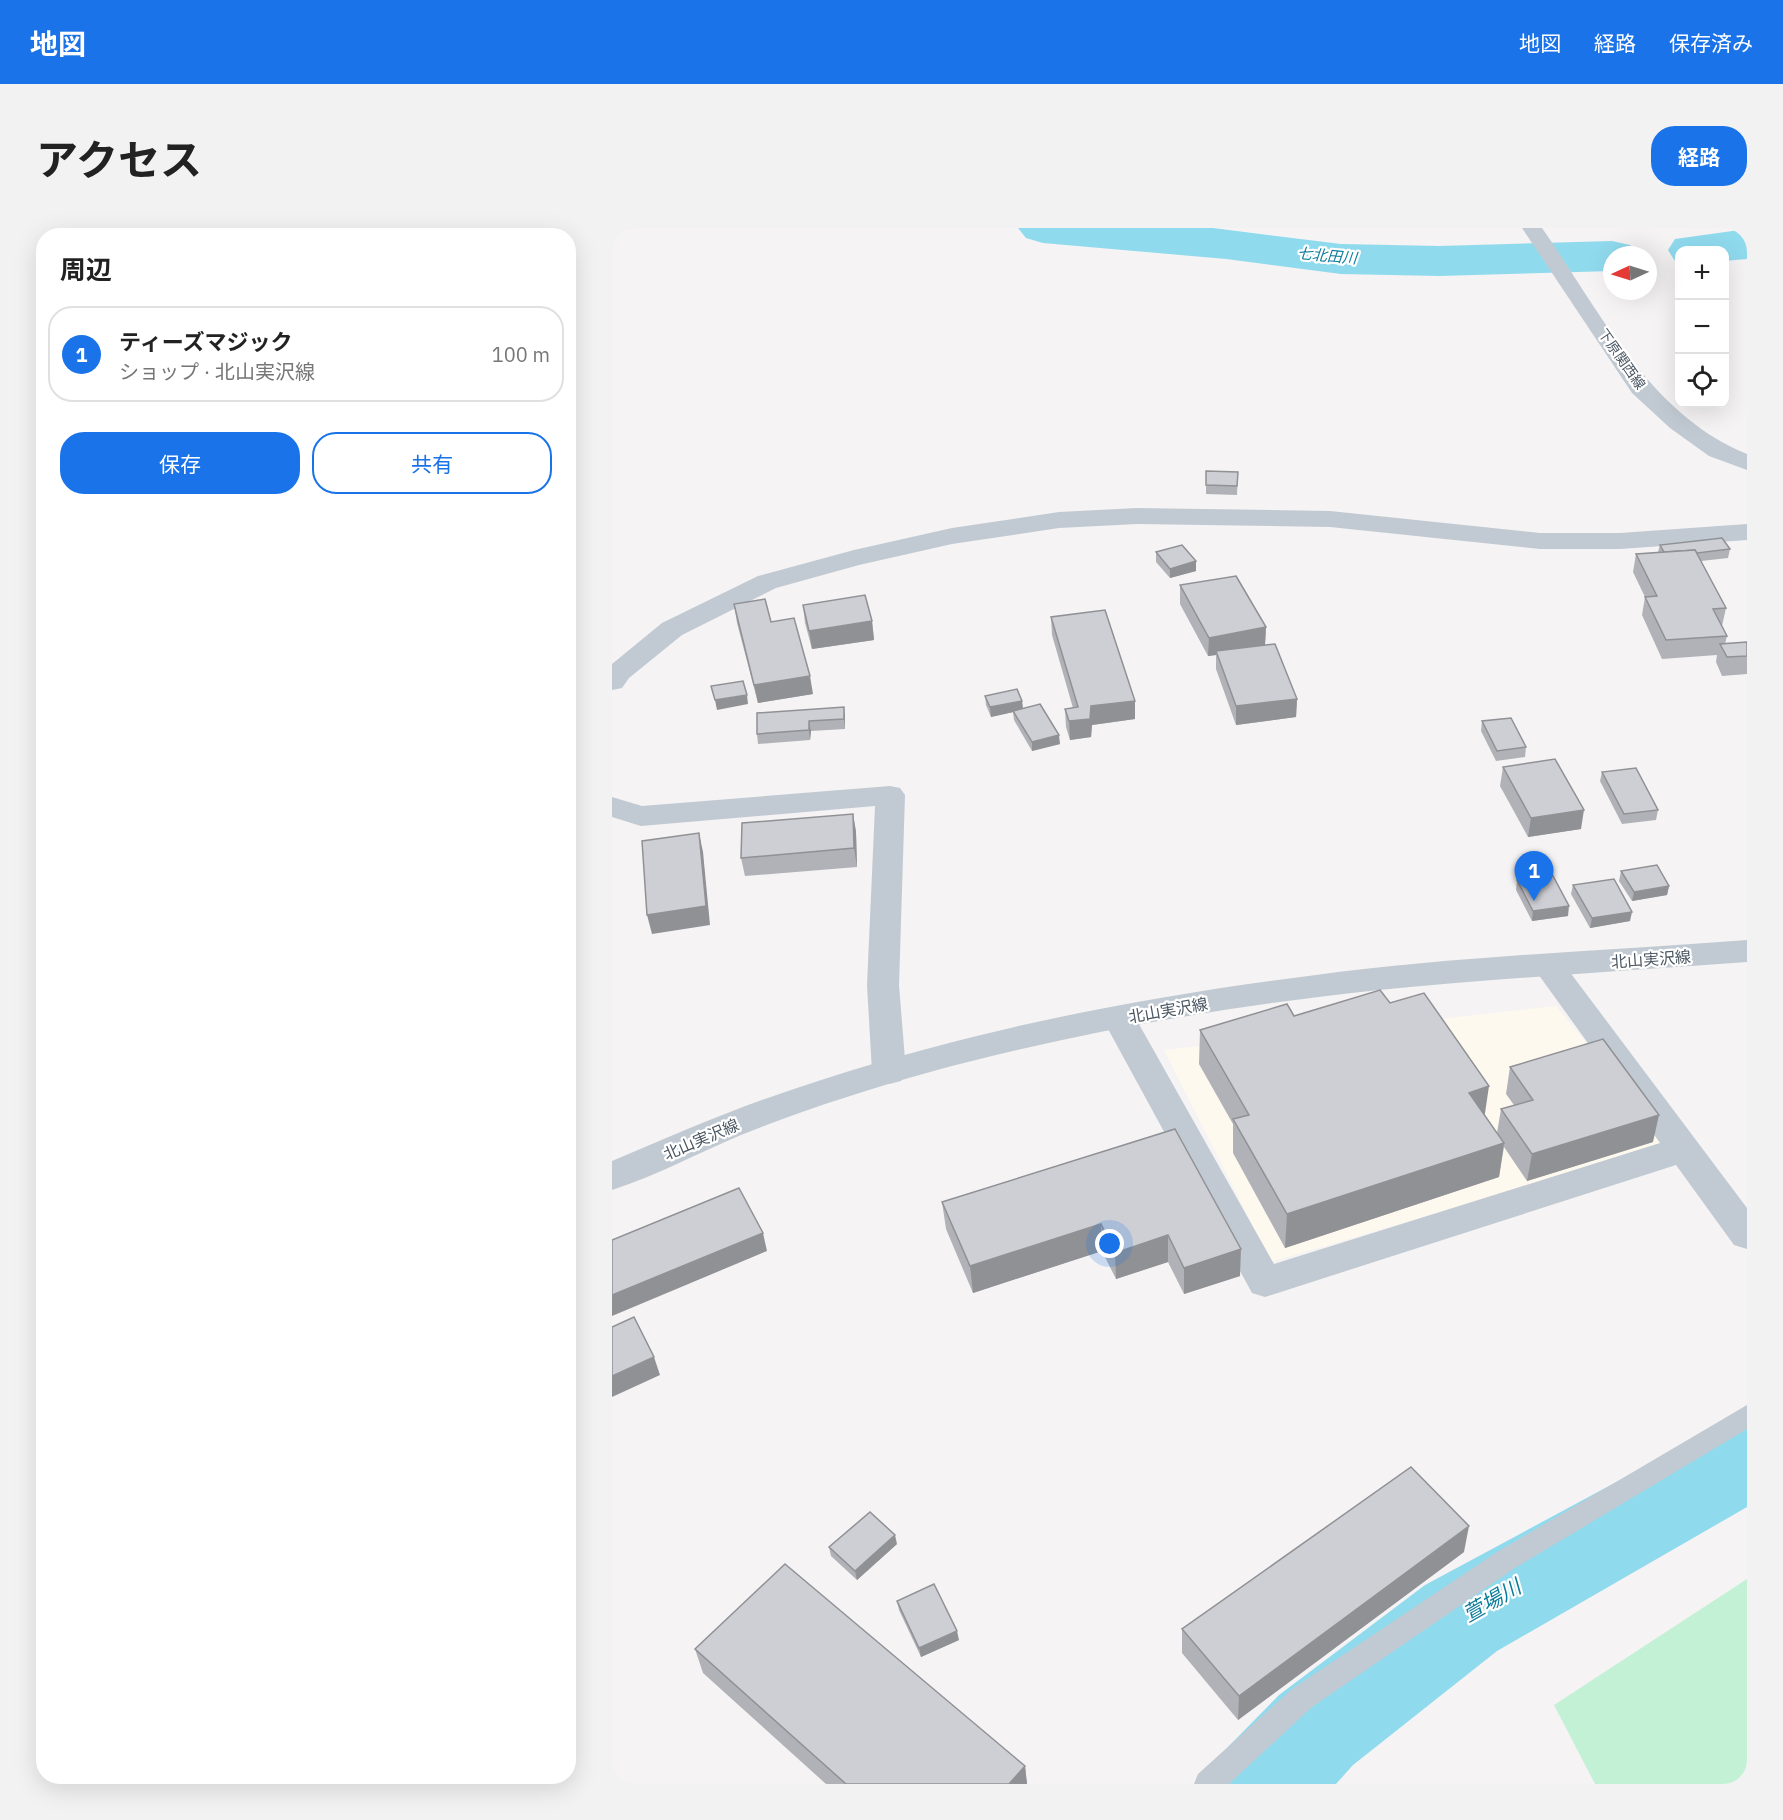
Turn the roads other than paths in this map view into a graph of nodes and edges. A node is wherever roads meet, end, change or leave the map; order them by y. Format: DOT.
graph roads {
  1 [pos="1532,229"];
  2 [pos="1747,463"];
  3 [pos="1747,532"];
  4 [pos="612,682"];
  5 [pos="612,807"];
  6 [pos="1747,951"];
  7 [pos="1549,967"];
  8 [pos="1119,1018"];
  9 [pos="890,1072"];
  10 [pos="1684,1149"];
  11 [pos="612,1176"];
  12 [pos="1747,1235"];
  13 [pos="1747,1416"];
  14 [pos="1208,1784"];
  1 -- 2 [label="street, 下原関西線"];
  3 -- 4 [label="street"];
  5 -- 9 [label="street"];
  6 -- 7 [label="street, 北山実沢線"];
  7 -- 8 [label="street, 北山実沢線"];
  7 -- 10 [label="street"];
  8 -- 9 [label="street, 北山実沢線"];
  8 -- 10 [label="street"];
  9 -- 11 [label="street, 北山実沢線"];
  10 -- 12 [label="street"];
  13 -- 14 [label="lane"];
}
